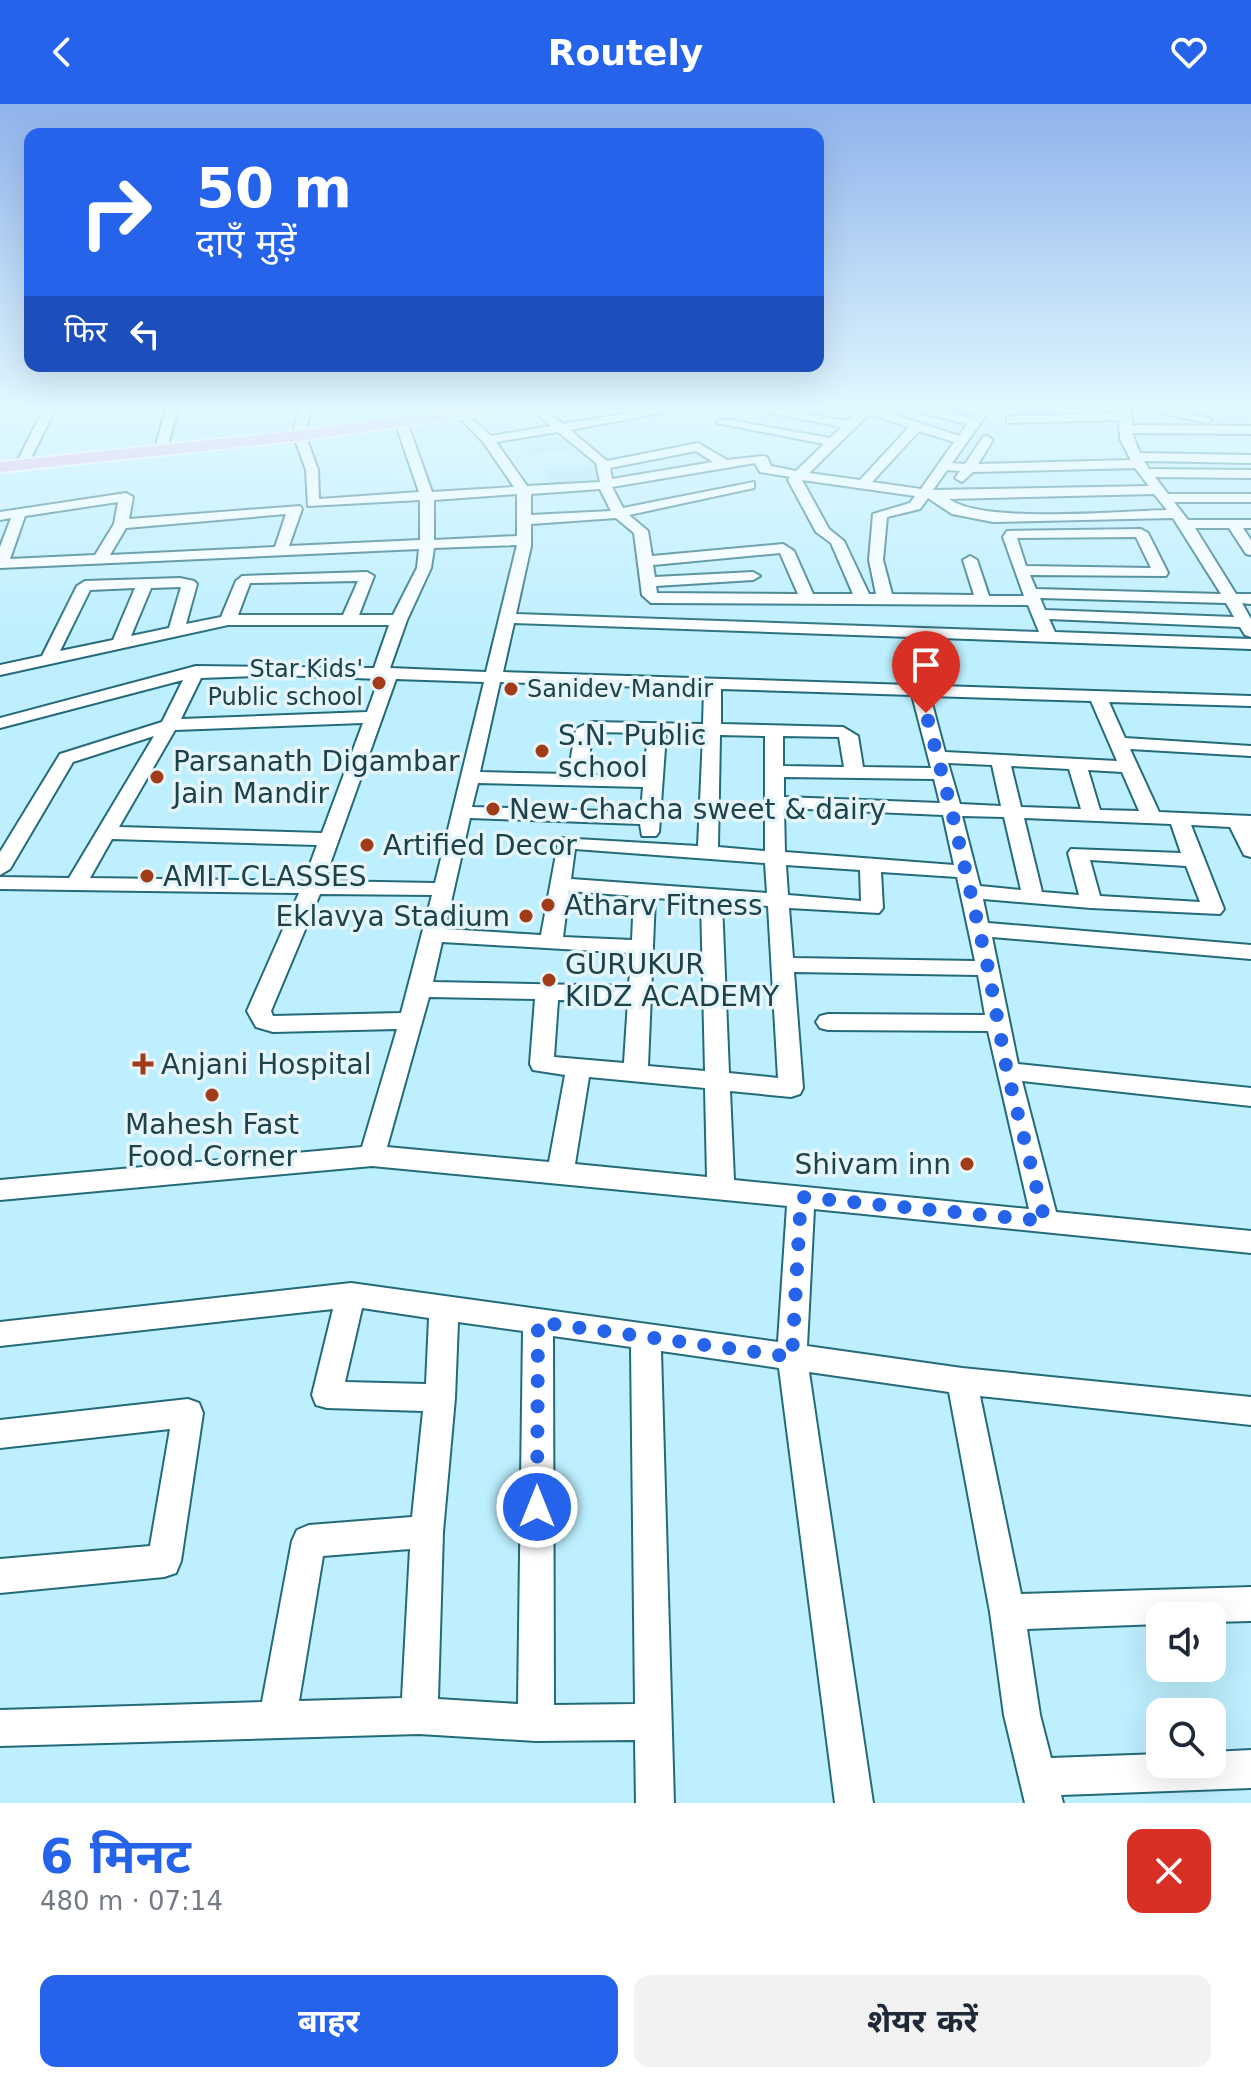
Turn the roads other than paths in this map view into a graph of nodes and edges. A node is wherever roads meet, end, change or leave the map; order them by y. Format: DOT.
graph roads {
  1 [pos="312,487"];
  2 [pos="424,487"];
  3 [pos="521,487"];
  4 [pos="575,487"];
  5 [pos="607,487"];
  6 [pos="739,487"];
  7 [pos="799,487"];
  8 [pos="879,487"];
  9 [pos="932,487"];
  10 [pos="956,487"];
  11 [pos="1156,487"];
  12 [pos="524,491"];
  13 [pos="929,494"];
  14 [pos="1161,494"];
  15 [pos="427,495"];
  16 [pos="951,496"];
  17 [pos="1251,498"];
  18 [pos="20,512"];
  19 [pos="619,514"];
  20 [pos="0,516"];
  21 [pos="1180,519"];
  22 [pos="121,524"];
  23 [pos="1233,524"];
  24 [pos="1251,524"];
  25 [pos="524,530"];
  26 [pos="1249,545"];
  27 [pos="427,546"];
  28 [pos="280,552"];
  29 [pos="100,559"];
  30 [pos="970,560"];
  31 [pos="646,561"];
  32 [pos="0,564"];
  33 [pos="1020,570"];
  34 [pos="753,576"];
  35 [pos="648,582"];
  36 [pos="145,583"];
  37 [pos="863,598"];
  38 [pos="885,598"];
  39 [pos="1232,598"];
  40 [pos="808,599"];
  41 [pos="1251,599"];
  42 [pos="983,600"];
  43 [pos="1034,603"];
  44 [pos="350,618"];
  45 [pos="506,618"];
  46 [pos="228,620"];
  47 [pos="399,620"];
  48 [pos="1247,627"];
  49 [pos="176,631"];
  50 [pos="1049,636"];
  51 [pos="120,643"];
  52 [pos="1251,644"];
  53 [pos="48,659"];
  54 [pos="0,670"];
  55 [pos="196,671"];
  56 [pos="384,674"];
  57 [pos="494,678"];
  58 [pos="713,683"];
  59 [pos="920,692"];
  60 [pos="1097,695"];
  61 [pos="1251,701"];
  62 [pos="372,717"];
  63 [pos="0,723"];
  64 [pos="169,725"];
  65 [pos="657,729"];
  66 [pos="710,730"];
  67 [pos="774,732"];
  68 [pos="1120,743"];
  69 [pos="1251,751"];
  70 [pos="1000,760"];
  71 [pos="1077,764"];
  72 [pos="938,766"];
  73 [pos="1129,767"];
  74 [pos="774,771"];
  75 [pos="854,772"];
  76 [pos="470,777"];
  77 [pos="576,779"];
  78 [pos="653,782"];
  79 [pos="775,802"];
  80 [pos="951,808"];
  81 [pos="1012,811"];
  82 [pos="461,812"];
  83 [pos="1092,815"];
  84 [pos="1151,817"];
  85 [pos="650,818"];
  86 [pos="1179,819"];
  87 [pos="1244,822"];
  88 [pos="105,833"];
  89 [pos="329,839"];
  90 [pos="648,848"];
  91 [pos="1251,851"];
  92 [pos="708,853"];
  93 [pos="775,858"];
  94 [pos="1194,860"];
  95 [pos="870,865"];
  96 [pos="0,869"];
  97 [pos="968,882"];
  98 [pos="0,883"];
  99 [pos="76,884"];
  100 [pos="560,884"];
  101 [pos="312,887"];
  102 [pos="444,889"];
  103 [pos="645,890"];
  104 [pos="711,895"];
  105 [pos="1033,896"];
  106 [pos="778,900"];
  107 [pos="1091,902"];
  108 [pos="979,929"];
  109 [pos="433,935"];
  110 [pos="551,943"];
  111 [pos="642,947"];
  112 [pos="1251,952"];
  113 [pos="782,965"];
  114 [pos="988,968"];
  115 [pos="420,989"];
  116 [pos="547,992"];
  117 [pos="640,994"];
  118 [pos="411,1021"];
  119 [pos="828,1022"];
  120 [pos="998,1023"];
  121 [pos="579,1067"];
  122 [pos="636,1071"];
  123 [pos="1007,1071"];
  124 [pos="716,1080"];
  125 [pos="1251,1097"];
  126 [pos="372,1156"];
  127 [pos="560,1173"];
  128 [pos="721,1189"];
  129 [pos="0,1190"];
  130 [pos="801,1197"];
  131 [pos="1045,1221"];
  132 [pos="1251,1242"];
  133 [pos="351,1295"];
  134 [pos="444,1308"];
  135 [pos="538,1322"];
  136 [pos="0,1334"];
  137 [pos="646,1337"];
  138 [pos="792,1357"];
  139 [pos="962,1381"];
  140 [pos="440,1398"];
  141 [pos="1251,1411"];
  142 [pos="0,1434"];
  143 [pos="427,1532"];
  144 [pos="0,1576"];
  145 [pos="1251,1604"];
  146 [pos="1007,1612"];
  147 [pos="419,1716"];
  148 [pos="277,1722"];
  149 [pos="653,1722"];
  150 [pos="536,1723"];
  151 [pos="0,1728"];
  152 [pos="1251,1769"];
  153 [pos="1041,1790"];
  154 [pos="655,1803"];
  155 [pos="854,1803"];
  1 -- 15 [label="street"];
  2 -- 15 [label="street"];
  3 -- 12 [label="street"];
  4 -- 12 [label="street"];
  5 -- 19 [label="street"];
  6 -- 19 [label="street"];
  7 -- 37 [label="street"];
  8 -- 13 [label="street"];
  9 -- 13 [label="street"];
  10 -- 16 [label="street"];
  11 -- 14 [label="street"];
  12 -- 15 [label="street"];
  12 -- 25 [label="street"];
  13 -- 16 [label="street"];
  13 -- 21 [label="street"];
  13 -- 38 [label="street"];
  14 -- 16 [label="street"];
  14 -- 17 [label="street"];
  14 -- 21 [label="street"];
  15 -- 27 [label="street"];
  18 -- 20 [label="street"];
  18 -- 22 [label="street"];
  18 -- 32 [label="street"];
  19 -- 25 [label="street"];
  19 -- 31 [label="street"];
  21 -- 23 [label="street"];
  21 -- 39 [label="street"];
  22 -- 28 [label="street"];
  22 -- 29 [label="street"];
  23 -- 24 [label="street"];
  23 -- 26 [label="street"];
  25 -- 27 [label="street"];
  25 -- 45 [label="street"];
  27 -- 28 [label="street"];
  27 -- 47 [label="street"];
  28 -- 29 [label="street"];
  29 -- 32 [label="street"];
  30 -- 42 [label="street"];
  31 -- 35 [label="street"];
  31 -- 40 [label="street"];
  33 -- 33 [label="street"];
  33 -- 43 [label="street"];
  34 -- 35 [label="street"];
  35 -- 40 [label="street"];
  36 -- 49 [label="street"];
  36 -- 51 [label="street"];
  36 -- 53 [label="street"];
  37 -- 38 [label="street"];
  37 -- 40 [label="street"];
  38 -- 42 [label="street"];
  39 -- 41 [label="street"];
  39 -- 43 [label="street"];
  39 -- 48 [label="street"];
  42 -- 43 [label="street"];
  43 -- 48 [label="street"];
  43 -- 50 [label="street"];
  44 -- 46 [label="street"];
  44 -- 46 [label="street"];
  44 -- 47 [label="street"];
  45 -- 50 [label="street"];
  45 -- 57 [label="street"];
  46 -- 49 [label="street"];
  47 -- 56 [label="street"];
  49 -- 51 [label="street"];
  50 -- 52 [label="street"];
  51 -- 53 [label="street"];
  53 -- 54 [label="street"];
  55 -- 56 [label="street"];
  55 -- 63 [label="street"];
  55 -- 64 [label="street"];
  56 -- 57 [label="street"];
  56 -- 62 [label="street"];
  57 -- 58 [label="street"];
  57 -- 76 [label="street"];
  58 -- 59 [label="street"];
  58 -- 66 [label="street"];
  59 -- 60 [label="street"];
  59 -- 72 [label="street"];
  60 -- 61 [label="street"];
  60 -- 68 [label="street"];
  62 -- 64 [label="street"];
  62 -- 89 [label="street"];
  64 -- 88 [label="street"];
  64 -- 96 [label="street"];
  65 -- 66 [label="street"];
  65 -- 77 [label="street"];
  65 -- 78 [label="street"];
  66 -- 67 [label="street"];
  66 -- 92 [label="street"];
  67 -- 74 [label="street"];
  67 -- 75 [label="street"];
  68 -- 69 [label="street"];
  68 -- 73 [label="street"];
  70 -- 71 [label="street"];
  70 -- 72 [label="street"];
  70 -- 81 [label="street"];
  71 -- 73 [label="street"];
  71 -- 83 [label="street"];
  72 -- 75 [label="street"];
  72 -- 80 [label="street"];
  73 -- 84 [label="street"];
  74 -- 75 [label="street"];
  74 -- 79 [label="street"];
  76 -- 77 [label="street"];
  76 -- 82 [label="street"];
  77 -- 78 [label="street"];
  78 -- 85 [label="street"];
  79 -- 80 [label="street"];
  79 -- 93 [label="street"];
  80 -- 81 [label="street"];
  80 -- 97 [label="street"];
  81 -- 83 [label="street"];
  81 -- 105 [label="street"];
  82 -- 85 [label="street"];
  82 -- 102 [label="street"];
  83 -- 84 [label="street"];
  84 -- 86 [label="street"];
  85 -- 90 [label="street"];
  86 -- 87 [label="street"];
  86 -- 94 [label="street"];
  87 -- 91 [label="street"];
  88 -- 89 [label="street"];
  88 -- 99 [label="street"];
  89 -- 101 [label="street"];
  90 -- 92 [label="street"];
  90 -- 100 [label="street"];
  92 -- 93 [label="street"];
  93 -- 95 [label="street"];
  93 -- 106 [label="street"];
  94 -- 107 [label="street"];
  94 -- 107 [label="street"];
  95 -- 97 [label="street"];
  95 -- 106 [label="street"];
  97 -- 105 [label="street"];
  97 -- 108 [label="street"];
  98 -- 99 [label="street"];
  99 -- 101 [label="street"];
  100 -- 103 [label="street"];
  100 -- 110 [label="street"];
  101 -- 102 [label="street"];
  101 -- 118 [label="street"];
  102 -- 109 [label="street"];
  103 -- 104 [label="street"];
  103 -- 111 [label="street"];
  104 -- 106 [label="street"];
  104 -- 124 [label="street"];
  105 -- 107 [label="street"];
  106 -- 113 [label="street"];
  108 -- 112 [label="street"];
  108 -- 114 [label="street"];
  109 -- 110 [label="street"];
  109 -- 115 [label="street"];
  110 -- 111 [label="street"];
  111 -- 117 [label="street"];
  113 -- 114 [label="street"];
  113 -- 124 [label="street"];
  114 -- 120 [label="street"];
  115 -- 116 [label="street"];
  115 -- 118 [label="street"];
  116 -- 117 [label="street"];
  116 -- 121 [label="street"];
  117 -- 122 [label="street"];
  118 -- 126 [label="street"];
  119 -- 120 [label="street"];
  120 -- 123 [label="street"];
  121 -- 122 [label="street"];
  121 -- 127 [label="street"];
  122 -- 124 [label="street"];
  123 -- 125 [label="street"];
  123 -- 131 [label="street"];
  124 -- 128 [label="street"];
  126 -- 127 [label="street"];
  126 -- 129 [label="street"];
  127 -- 128 [label="street"];
  128 -- 130 [label="street"];
  130 -- 131 [label="street"];
  130 -- 138 [label="street"];
  131 -- 132 [label="street"];
  133 -- 134 [label="street"];
  133 -- 136 [label="street"];
  133 -- 140 [label="street"];
  134 -- 135 [label="street"];
  134 -- 140 [label="street"];
  135 -- 137 [label="street"];
  135 -- 150 [label="street"];
  137 -- 138 [label="street"];
  137 -- 149 [label="street"];
  138 -- 139 [label="street"];
  138 -- 155 [label="street"];
  139 -- 141 [label="street"];
  139 -- 146 [label="street"];
  140 -- 143 [label="street"];
  142 -- 144 [label="street"];
  143 -- 147 [label="street"];
  143 -- 148 [label="street"];
  145 -- 146 [label="street"];
  146 -- 153 [label="street"];
  147 -- 148 [label="street"];
  147 -- 150 [label="street"];
  148 -- 151 [label="street"];
  149 -- 150 [label="street"];
  149 -- 154 [label="street"];
  152 -- 153 [label="street"];
}
